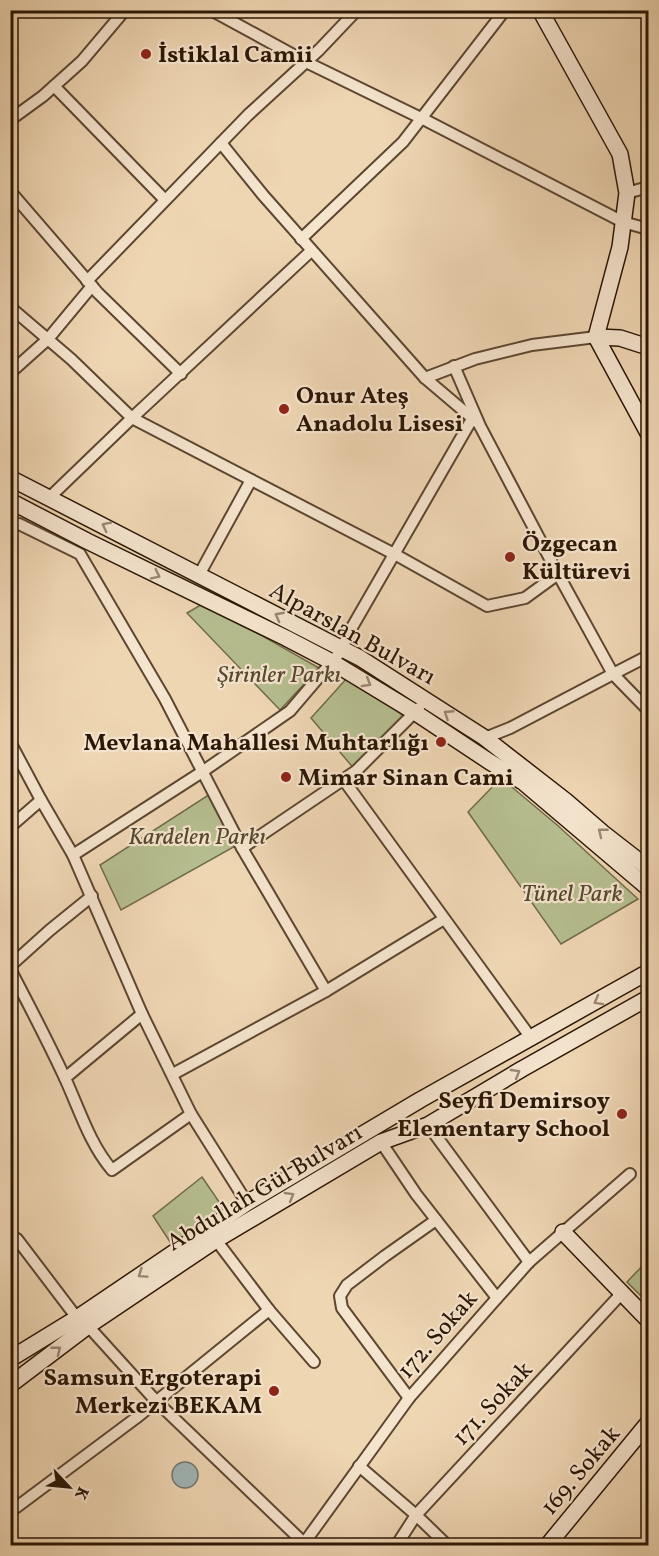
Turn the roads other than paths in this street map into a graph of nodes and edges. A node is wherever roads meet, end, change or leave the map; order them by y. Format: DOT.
graph roads {
  1 [pos="125,10"];
  2 [pos="211,10"];
  3 [pos="357,10"];
  4 [pos="505,10"];
  5 [pos="540,10"];
  6 [pos="306,62"];
  7 [pos="54,86"];
  8 [pos="420,118"];
  9 [pos="10,120"];
  10 [pos="221,143"];
  11 [pos="648,187"];
  12 [pos="10,191"];
  13 [pos="627,193"];
  14 [pos="165,201"];
  15 [pos="623,222"];
  16 [pos="648,229"];
  17 [pos="301,239"];
  18 [pos="311,251"];
  19 [pos="89,284"];
  20 [pos="10,307"];
  21 [pos="596,337"];
  22 [pos="48,339"];
  23 [pos="648,347"];
  24 [pos="454,366"];
  25 [pos="10,373"];
  26 [pos="181,374"];
  27 [pos="425,378"];
  28 [pos="132,418"];
  29 [pos="476,422"];
  30 [pos="648,433"];
  31 [pos="10,477"];
  32 [pos="251,480"];
  33 [pos="50,497"];
  34 [pos="10,501"];
  35 [pos="31,512"];
  36 [pos="15,526"];
  37 [pos="83,548"];
  38 [pos="394,554"];
  39 [pos="558,574"];
  40 [pos="199,575"];
  41 [pos="342,650"];
  42 [pos="648,656"];
  43 [pos="332,662"];
  44 [pos="613,674"];
  45 [pos="426,699"];
  46 [pos="648,710"];
  47 [pos="416,712"];
  48 [pos="485,738"];
  49 [pos="10,742"];
  50 [pos="202,772"];
  51 [pos="344,779"];
  52 [pos="41,800"];
  53 [pos="10,827"];
  54 [pos="242,848"];
  55 [pos="73,855"];
  56 [pos="647,863"];
  57 [pos="648,888"];
  58 [pos="92,896"];
  59 [pos="444,919"];
  60 [pos="10,968"];
  61 [pos="648,972"];
  62 [pos="326,991"];
  63 [pos="648,998"];
  64 [pos="142,1014"];
  65 [pos="531,1038"];
  66 [pos="173,1074"];
  67 [pos="65,1078"];
  68 [pos="191,1114"];
  69 [pos="428,1125"];
  70 [pos="381,1142"];
  71 [pos="630,1174"];
  72 [pos="247,1203"];
  73 [pos="435,1220"];
  74 [pos="10,1227"];
  75 [pos="563,1232"];
  76 [pos="14,1238"];
  77 [pos="216,1240"];
  78 [pos="529,1262"];
  79 [pos="622,1293"];
  80 [pos="497,1298"];
  81 [pos="269,1310"];
  82 [pos="648,1320"];
  83 [pos="82,1322"];
  84 [pos="10,1359"];
  85 [pos="314,1362"];
  86 [pos="10,1385"];
  87 [pos="409,1398"];
  88 [pos="156,1401"];
  89 [pos="648,1423"];
  90 [pos="359,1466"];
  91 [pos="10,1512"];
  92 [pos="417,1515"];
  93 [pos="303,1544"];
  94 [pos="396,1545"];
  95 [pos="448,1545"];
  96 [pos="547,1545"];
  1 -- 7 [label="street"];
  2 -- 6 [label="street"];
  3 -- 6 [label="street"];
  4 -- 8 [label="street"];
  5 -- 13 [label="main road"];
  6 -- 8 [label="street"];
  6 -- 10 [label="street"];
  7 -- 9 [label="street"];
  7 -- 14 [label="street"];
  8 -- 15 [label="street"];
  8 -- 17 [label="street"];
  10 -- 14 [label="street"];
  10 -- 17 [label="street"];
  11 -- 13 [label="street"];
  12 -- 19 [label="street"];
  13 -- 15 [label="main road"];
  14 -- 19 [label="street"];
  15 -- 16 [label="street"];
  15 -- 21 [label="main road"];
  17 -- 18 [label="street"];
  18 -- 26 [label="street"];
  18 -- 27 [label="street"];
  19 -- 22 [label="street"];
  19 -- 26 [label="street"];
  20 -- 22 [label="street"];
  21 -- 23 [label="main road"];
  21 -- 24 [label="street"];
  21 -- 30 [label="main road"];
  22 -- 25 [label="street"];
  22 -- 28 [label="street"];
  24 -- 27 [label="street"];
  24 -- 29 [label="street"];
  26 -- 28 [label="street"];
  27 -- 29 [label="street"];
  28 -- 32 [label="street"];
  28 -- 33 [label="street"];
  29 -- 38 [label="street"];
  29 -- 39 [label="street"];
  31 -- 33 [label="main road, Alparslan Bulvarı"];
  32 -- 38 [label="street"];
  32 -- 40 [label="street"];
  40 -- 33 [label="main road, Alparslan Bulvarı, one-way"];
  34 -- 35 [label="main road, Alparslan Bulvarı"];
  35 -- 36 [label="street"];
  35 -- 37 [label="main road, Alparslan Bulvarı"];
  36 -- 37 [label="street"];
  37 -- 43 [label="main road, Alparslan Bulvarı, one-way"];
  37 -- 50 [label="street"];
  38 -- 39 [label="street"];
  38 -- 41 [label="street"];
  39 -- 44 [label="street"];
  41 -- 40 [label="main road, Alparslan Bulvarı, one-way"];
  41 -- 43 [label="street"];
  41 -- 45 [label="main road, Alparslan Bulvarı"];
  42 -- 44 [label="street"];
  43 -- 47 [label="main road, Alparslan Bulvarı, one-way"];
  43 -- 50 [label="street"];
  44 -- 46 [label="street"];
  44 -- 48 [label="street"];
  45 -- 47 [label="street"];
  48 -- 45 [label="main road, Alparslan Bulvarı, one-way"];
  47 -- 51 [label="street"];
  47 -- 57 [label="main road, Alparslan Bulvarı"];
  56 -- 48 [label="main road, Alparslan Bulvarı, one-way"];
  49 -- 52 [label="street"];
  50 -- 54 [label="street"];
  50 -- 55 [label="street"];
  51 -- 54 [label="street"];
  51 -- 59 [label="street"];
  52 -- 53 [label="street"];
  52 -- 55 [label="street"];
  54 -- 62 [label="street"];
  55 -- 58 [label="street"];
  58 -- 60 [label="street"];
  58 -- 64 [label="street"];
  59 -- 62 [label="street"];
  59 -- 65 [label="street"];
  60 -- 67 [label="street"];
  61 -- 65 [label="main road, Abdullah Gül Bulvarı, one-way"];
  62 -- 66 [label="street"];
  69 -- 63 [label="main road, Abdullah Gül Bulvarı, one-way"];
  64 -- 66 [label="street"];
  64 -- 67 [label="street"];
  65 -- 72 [label="main road, Abdullah Gül Bulvarı"];
  66 -- 68 [label="street"];
  67 -- 68 [label="street"];
  68 -- 72 [label="street"];
  69 -- 70 [label="main road, Abdullah Gül Bulvarı"];
  69 -- 78 [label="street"];
  70 -- 73 [label="street"];
  77 -- 70 [label="main road, Abdullah Gül Bulvarı, one-way"];
  71 -- 75 [label="street, 172. Sokak"];
  72 -- 83 [label="main road, Abdullah Gül Bulvarı, one-way"];
  73 -- 80 [label="street"];
  73 -- 87 [label="street"];
  74 -- 76 [label="street"];
  75 -- 78 [label="street, 172. Sokak"];
  75 -- 79 [label="main road"];
  76 -- 83 [label="street"];
  77 -- 81 [label="street"];
  77 -- 83 [label="main road, Abdullah Gül Bulvarı"];
  78 -- 80 [label="street, 172. Sokak"];
  79 -- 82 [label="main road"];
  79 -- 92 [label="street, 171. Sokak"];
  80 -- 87 [label="street, 172. Sokak"];
  81 -- 85 [label="street"];
  81 -- 88 [label="street"];
  83 -- 84 [label="main road, Abdullah Gül Bulvarı"];
  86 -- 83 [label="main road, Abdullah Gül Bulvarı, one-way"];
  83 -- 88 [label="street"];
  87 -- 90 [label="street, 172. Sokak"];
  88 -- 91 [label="street"];
  88 -- 93 [label="street"];
  89 -- 96 [label="main road, 169. Sokak"];
  90 -- 92 [label="street"];
  90 -- 93 [label="street, 172. Sokak"];
  92 -- 94 [label="street, 171. Sokak"];
  92 -- 95 [label="street"];
}
